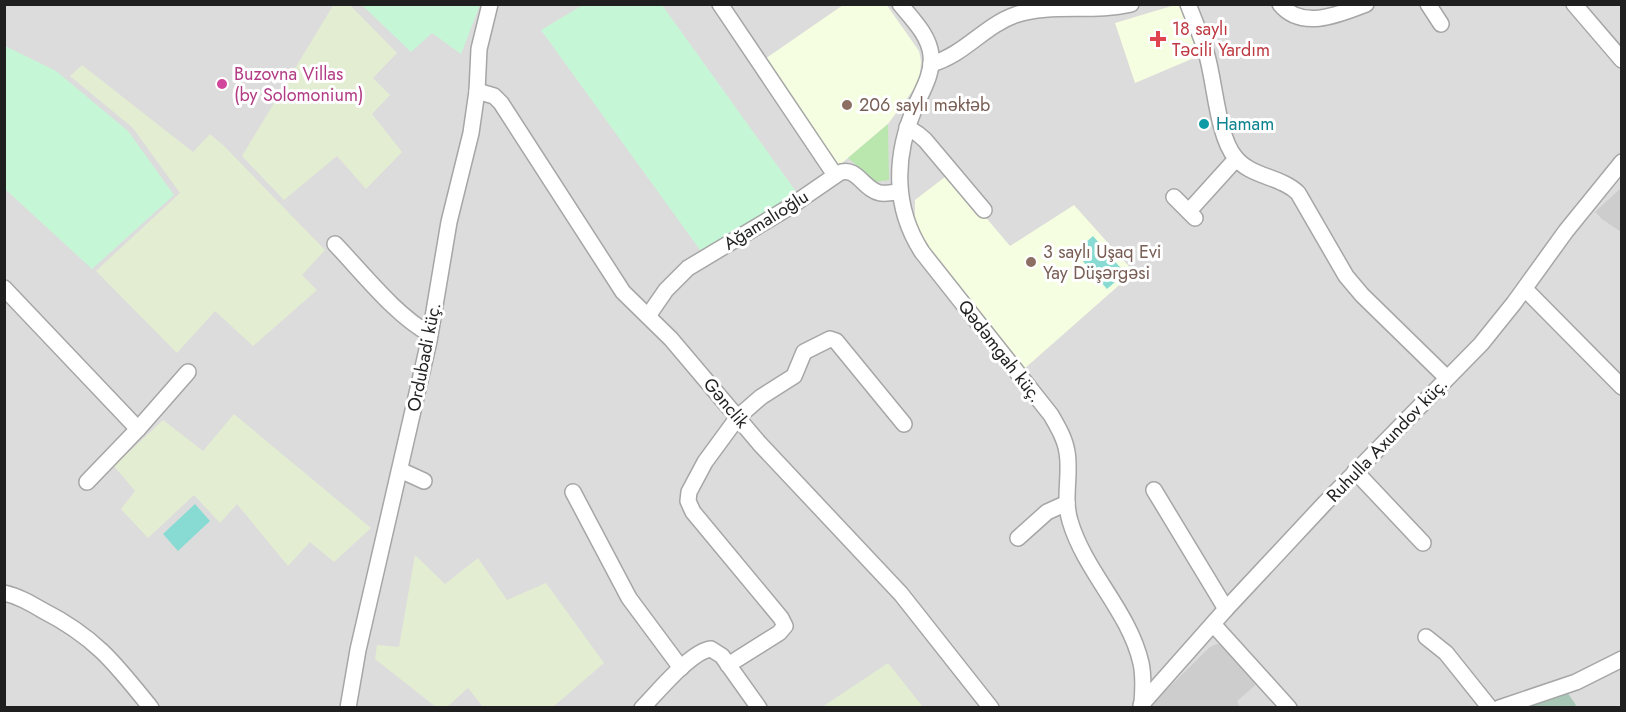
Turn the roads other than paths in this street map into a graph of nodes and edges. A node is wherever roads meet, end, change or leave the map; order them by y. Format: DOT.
graph roads {
  1 [pos="489,4"];
  2 [pos="720,4"];
  3 [pos="900,4"];
  4 [pos="1131,4"];
  5 [pos="1188,4"];
  6 [pos="1280,4"];
  7 [pos="1366,4"];
  8 [pos="1428,4"];
  9 [pos="1574,4"];
  10 [pos="1441,24"];
  11 [pos="1622,60"];
  12 [pos="931,64"];
  13 [pos="477,91"];
  14 [pos="907,128"];
  15 [pos="1236,159"];
  16 [pos="1620,166"];
  17 [pos="836,175"];
  18 [pos="899,192"];
  19 [pos="1174,197"];
  20 [pos="984,210"];
  21 [pos="335,244"];
  22 [pos="4,288"];
  23 [pos="1525,290"];
  24 [pos="648,316"];
  25 [pos="430,333"];
  26 [pos="188,372"];
  27 [pos="1447,378"];
  28 [pos="1622,387"];
  29 [pos="738,417"];
  30 [pos="904,424"];
  31 [pos="138,429"];
  32 [pos="400,470"];
  33 [pos="1355,471"];
  34 [pos="424,481"];
  35 [pos="87,482"];
  36 [pos="1154,490"];
  37 [pos="573,492"];
  38 [pos="1067,503"];
  39 [pos="1018,538"];
  40 [pos="1424,543"];
  41 [pos="4,593"];
  42 [pos="1226,609"];
  43 [pos="1213,624"];
  44 [pos="1426,638"];
  45 [pos="1622,659"];
  46 [pos="728,664"];
  47 [pos="1141,664"];
  48 [pos="681,668"];
  49 [pos="1170,673"];
  50 [pos="1141,706"];
  51 [pos="151,708"];
  52 [pos="348,708"];
  53 [pos="642,708"];
  54 [pos="759,708"];
  55 [pos="991,708"];
  56 [pos="1289,708"];
  57 [pos="1490,708"];
  58 [pos="1499,708"];
  1 -- 13 [label="street, Ordubadi küç."];
  2 -- 17 [label="street"];
  3 -- 12 [label="street"];
  4 -- 12 [label="street"];
  5 -- 15 [label="street"];
  6 -- 7 [label="street"];
  8 -- 10 [label="street"];
  9 -- 11 [label="street"];
  12 -- 14 [label="street, Qədəmgah küç."];
  13 -- 24 [label="street, Gənclik"];
  13 -- 25 [label="street, Ordubadi küç."];
  14 -- 18 [label="street, Qədəmgah küç."];
  14 -- 20 [label="street"];
  15 -- 19 [label="street"];
  15 -- 27 [label="street"];
  16 -- 23 [label="street, Ruhulla Axundov küç."];
  17 -- 18 [label="street"];
  17 -- 24 [label="street, Ağamalıoğlu"];
  18 -- 38 [label="street, Qədəmgah küç."];
  21 -- 25 [label="street"];
  22 -- 31 [label="street"];
  23 -- 27 [label="street, Ruhulla Axundov küç."];
  23 -- 28 [label="street"];
  24 -- 29 [label="street, Gənclik"];
  25 -- 32 [label="street, Ordubadi küç."];
  26 -- 31 [label="street"];
  27 -- 33 [label="street, Ruhulla Axundov küç."];
  29 -- 30 [label="street"];
  29 -- 46 [label="street"];
  29 -- 55 [label="street, Gənclik"];
  31 -- 35 [label="street"];
  32 -- 34 [label="street"];
  32 -- 52 [label="street, Ordubadi küç."];
  33 -- 40 [label="street"];
  33 -- 42 [label="street, Ruhulla Axundov küç."];
  36 -- 42 [label="street"];
  37 -- 48 [label="street"];
  38 -- 39 [label="street"];
  38 -- 47 [label="street, Qədəmgah küç."];
  41 -- 51 [label="street"];
  42 -- 43 [label="street, Ruhulla Axundov küç."];
  43 -- 49 [label="street, Ruhulla Axundov küç."];
  43 -- 56 [label="street"];
  44 -- 57 [label="street"];
  45 -- 58 [label="street"];
  46 -- 48 [label="street"];
  46 -- 54 [label="street"];
  47 -- 49 [label="street"];
  47 -- 50 [label="street, Qədəmgah küç."];
  48 -- 53 [label="street"];
  49 -- 50 [label="street, Ruhulla Axundov küç."];
}
